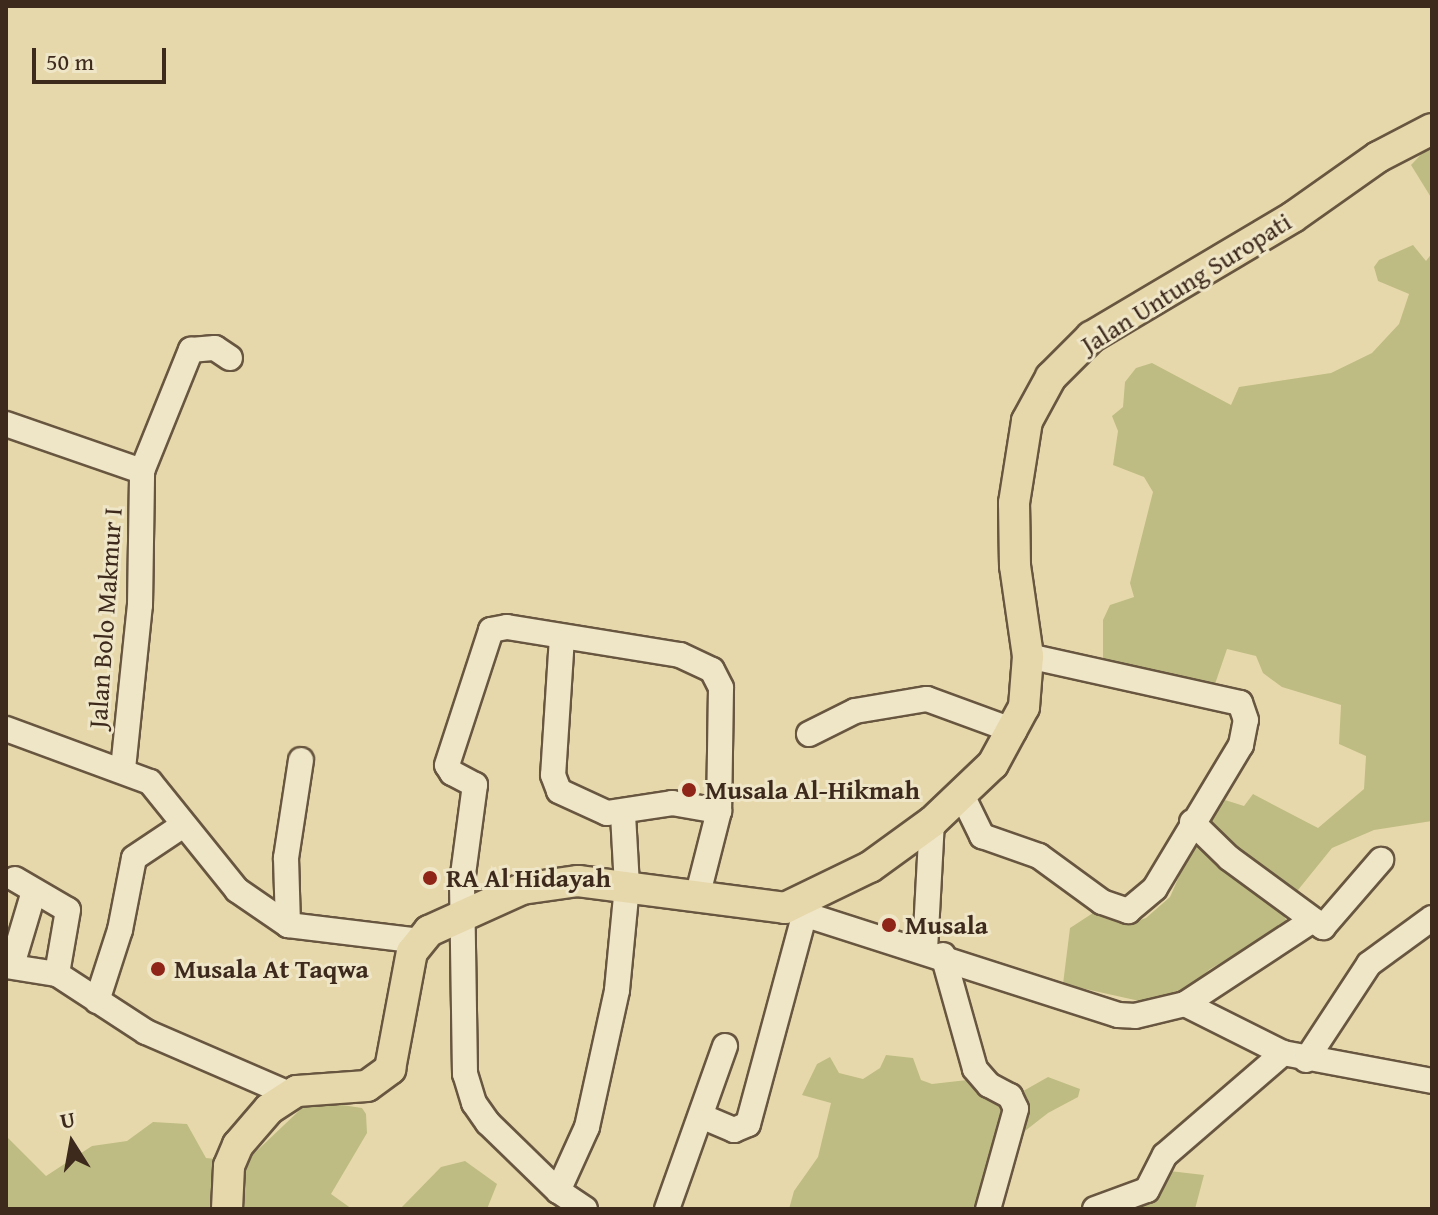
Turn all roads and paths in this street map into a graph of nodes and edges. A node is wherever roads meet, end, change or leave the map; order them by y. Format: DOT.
graph roads {
  1 [pos="1432,129"];
  2 [pos="230,358"];
  3 [pos="6,424"];
  4 [pos="142,471"];
  5 [pos="562,637"];
  6 [pos="1028,656"];
  7 [pos="6,729"];
  8 [pos="1014,731"];
  9 [pos="809,734"];
  10 [pos="301,760"];
  11 [pos="123,769"];
  12 [pos="962,795"];
  13 [pos="719,811"];
  14 [pos="623,814"];
  15 [pos="932,822"];
  16 [pos="1192,822"];
  17 [pos="182,826"];
  18 [pos="1381,860"];
  19 [pos="627,886"];
  20 [pos="697,897"];
  21 [pos="794,912"];
  22 [pos="461,917"];
  23 [pos="1432,918"];
  24 [pos="1313,920"];
  25 [pos="288,925"];
  26 [pos="420,941"];
  27 [pos="934,953"];
  28 [pos="9,966"];
  29 [pos="57,974"];
  30 [pos="97,1001"];
  31 [pos="1185,1004"];
  32 [pos="725,1046"];
  33 [pos="1295,1057"];
  34 [pos="1432,1081"];
  35 [pos="289,1094"];
  36 [pos="701,1116"];
  37 [pos="558,1191"];
  38 [pos="227,1209"];
  39 [pos="585,1209"];
  40 [pos="667,1209"];
  41 [pos="988,1209"];
  42 [pos="1095,1209"];
  1 -- 6 [label="main road, Jalan Untung Suropati"];
  2 -- 4 [label="street, Jalan Bolo Makmur I"];
  3 -- 4 [label="street"];
  4 -- 11 [label="street, Jalan Bolo Makmur I"];
  5 -- 13 [label="street"];
  5 -- 14 [label="street"];
  5 -- 22 [label="street"];
  6 -- 8 [label="main road, Jalan Untung Suropati"];
  6 -- 16 [label="street"];
  7 -- 11 [label="street"];
  8 -- 9 [label="street"];
  8 -- 12 [label="main road, Jalan Untung Suropati"];
  10 -- 25 [label="street"];
  11 -- 17 [label="street"];
  12 -- 15 [label="main road, Jalan Untung Suropati"];
  12 -- 16 [label="street"];
  13 -- 14 [label="street"];
  13 -- 20 [label="street"];
  14 -- 19 [label="street"];
  15 -- 21 [label="main road, Jalan Untung Suropati"];
  15 -- 27 [label="street"];
  16 -- 24 [label="street"];
  17 -- 25 [label="street"];
  17 -- 30 [label="street"];
  18 -- 24 [label="street"];
  19 -- 20 [label="main road"];
  19 -- 22 [label="main road"];
  19 -- 37 [label="street"];
  20 -- 21 [label="main road"];
  21 -- 27 [label="street"];
  21 -- 36 [label="street"];
  22 -- 26 [label="main road"];
  22 -- 37 [label="street"];
  23 -- 33 [label="street"];
  24 -- 31 [label="street"];
  25 -- 26 [label="street"];
  26 -- 35 [label="main road"];
  27 -- 31 [label="street"];
  27 -- 41 [label="street"];
  28 -- 29 [label="street"];
  28 -- 29 [label="street"];
  29 -- 30 [label="street"];
  30 -- 35 [label="street"];
  31 -- 33 [label="street"];
  32 -- 36 [label="street"];
  33 -- 34 [label="street"];
  33 -- 42 [label="street"];
  35 -- 38 [label="main road"];
  36 -- 40 [label="street"];
  37 -- 39 [label="street"];
}
